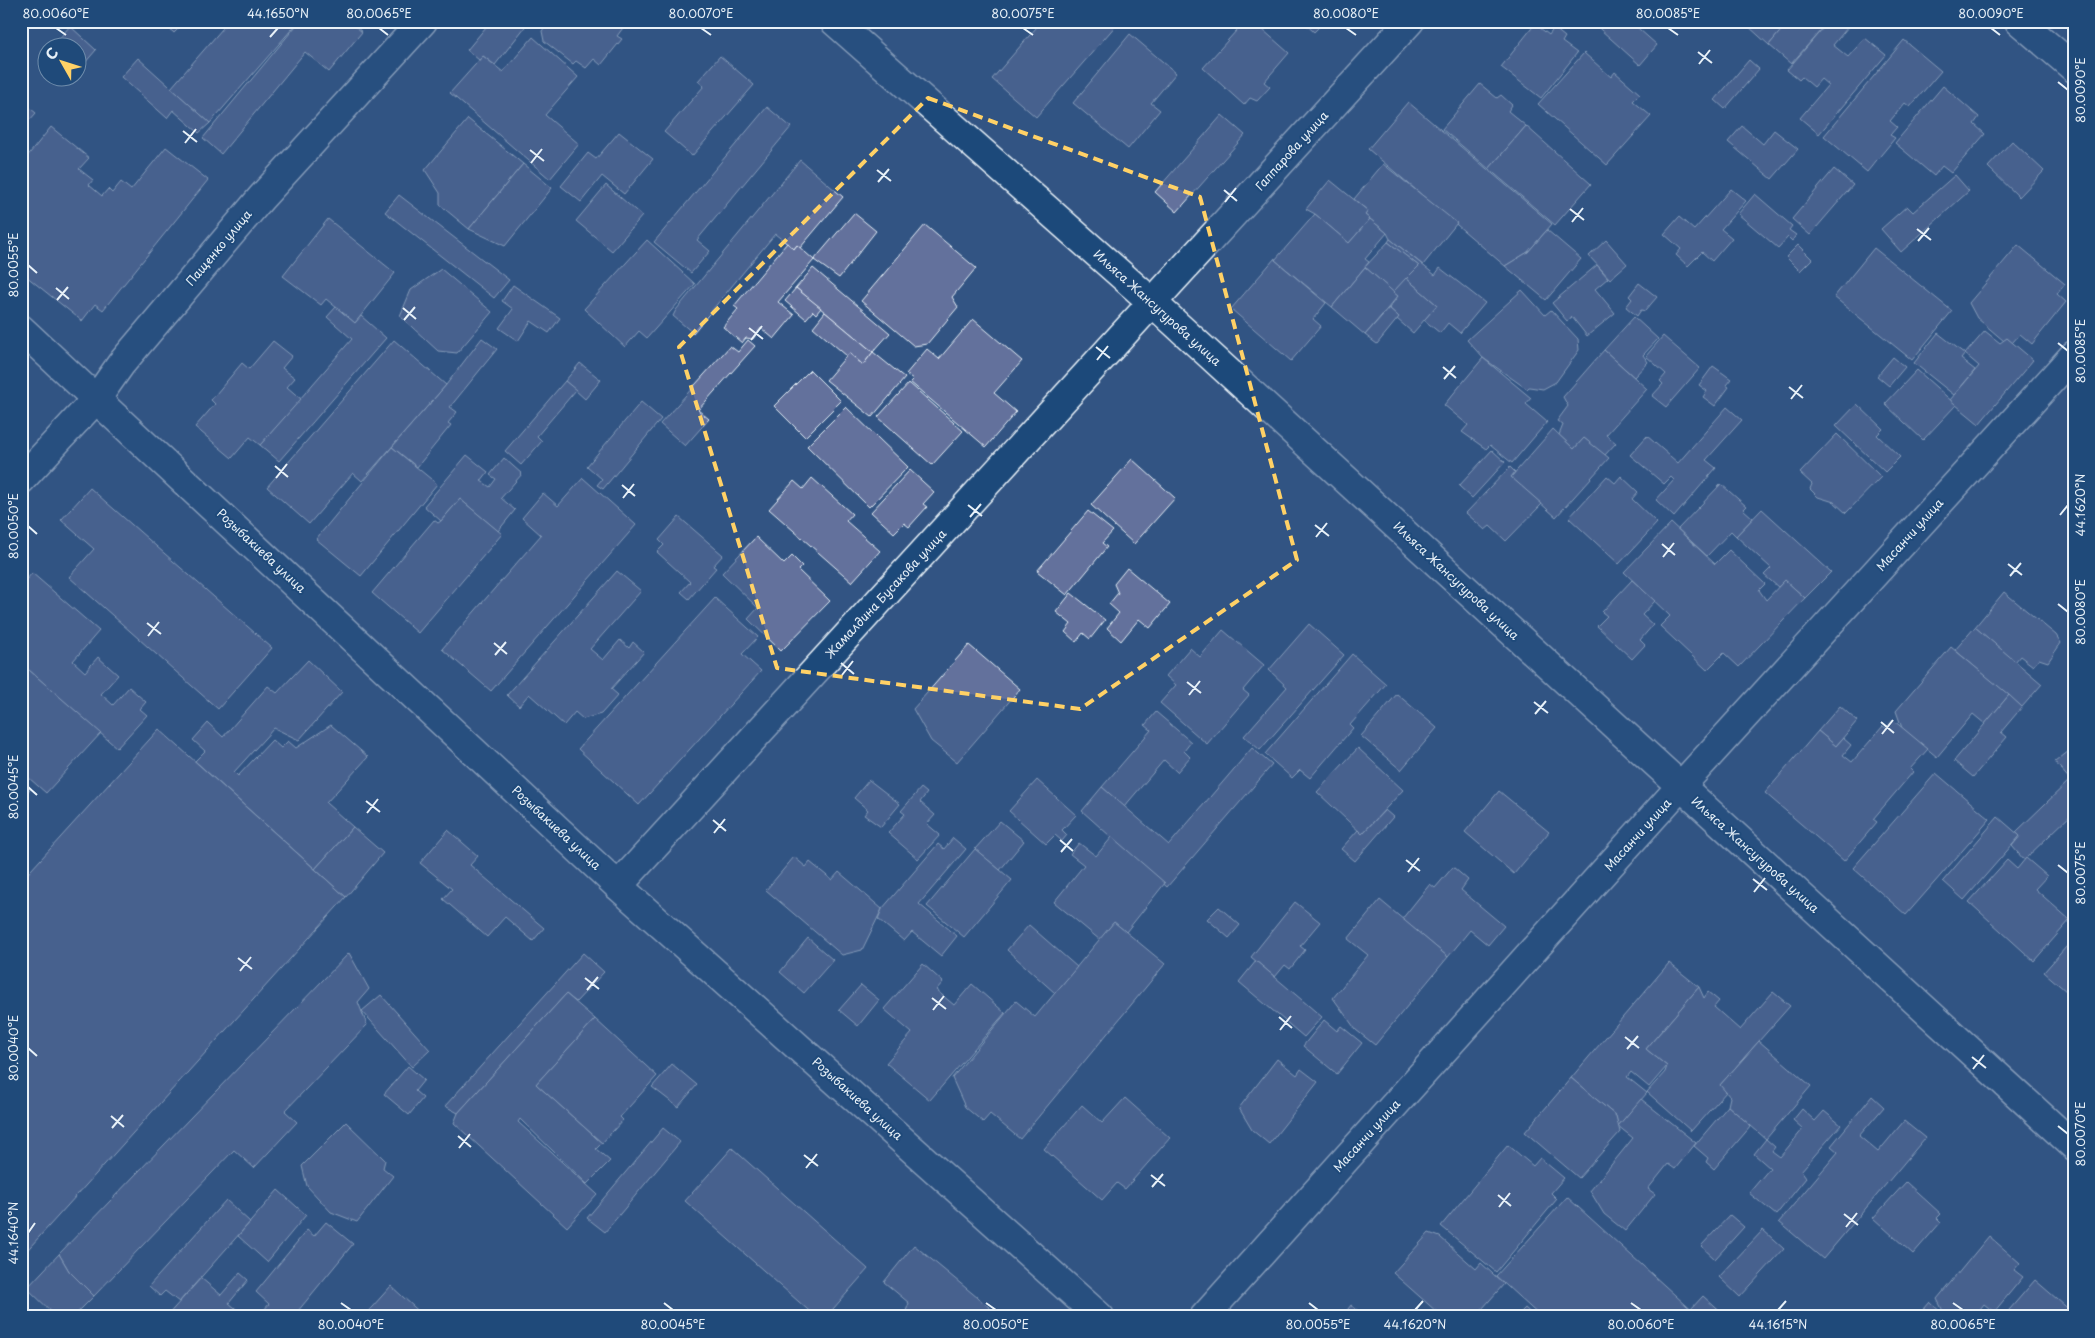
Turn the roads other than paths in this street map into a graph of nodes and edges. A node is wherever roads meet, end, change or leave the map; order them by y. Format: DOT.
graph roads {
  1 [pos="423,21"];
  2 [pos="834,21"];
  3 [pos="1410,21"];
  4 [pos="2019,21"];
  5 [pos="2074,68"];
  6 [pos="1153,303"];
  7 [pos="21,329"];
  8 [pos="2074,355"];
  9 [pos="97,398"];
  10 [pos="21,480"];
  11 [pos="1680,787"];
  12 [pos="618,886"];
  13 [pos="2074,1146"];
  14 [pos="1100,1317"];
  15 [pos="1204,1317"];
  1 -- 9 [label="street, Пащенко улица"];
  2 -- 6 [label="street, Ильяса Жансугурова улица"];
  3 -- 6 [label="street, Гаппарова улица"];
  4 -- 5 [label="street"];
  6 -- 11 [label="street, Ильяса Жансугурова улица"];
  6 -- 12 [label="street, Жамалдина Бусакова улица"];
  7 -- 9 [label="street, Розыбакиева улица"];
  8 -- 11 [label="street, Масанчи улица"];
  9 -- 10 [label="street, Пащенко улица"];
  9 -- 12 [label="street, Розыбакиева улица"];
  11 -- 13 [label="street, Ильяса Жансугурова улица"];
  11 -- 15 [label="street, Масанчи улица"];
  12 -- 14 [label="street, Розыбакиева улица"];
}
